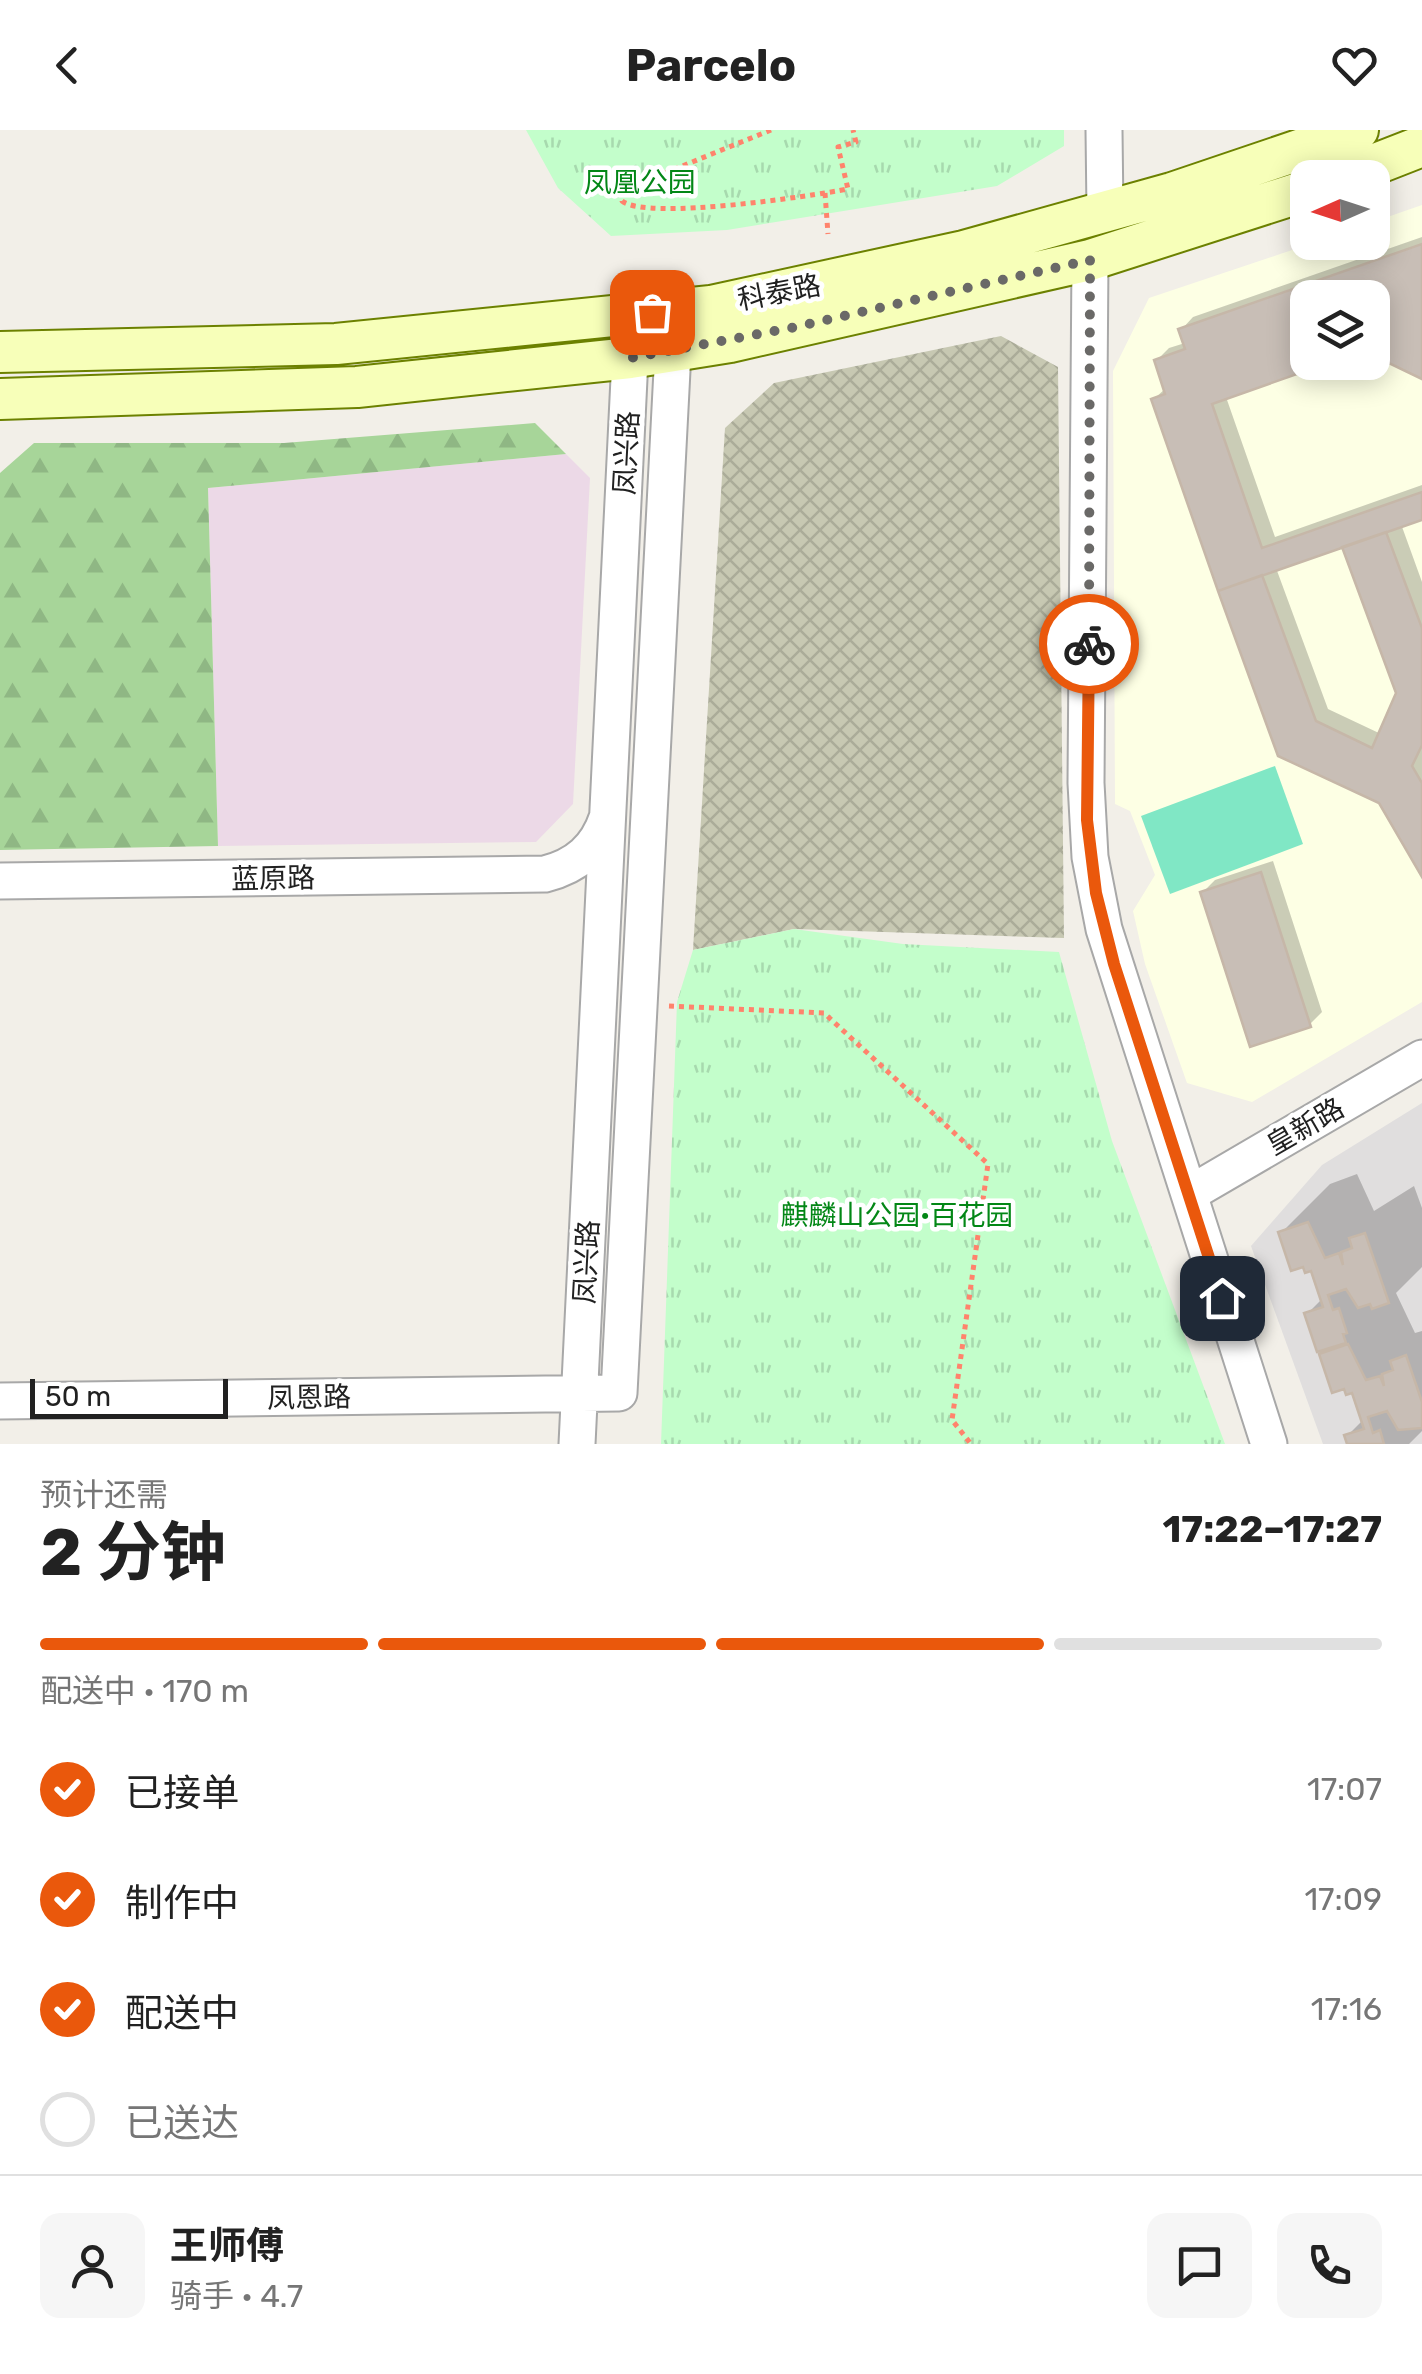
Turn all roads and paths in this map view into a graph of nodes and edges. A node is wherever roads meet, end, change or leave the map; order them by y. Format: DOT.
graph roads {
  1 [pos="771,130"];
  2 [pos="853,130"];
  3 [pos="1104,130"];
  4 [pos="1358,130"];
  5 [pos="1422,146"];
  6 [pos="1386,160"];
  7 [pos="825,193"];
  8 [pos="1290,196"];
  9 [pos="1105,212"];
  10 [pos="828,234"];
  11 [pos="1090,260"];
  12 [pos="652,312"];
  13 [pos="673,351"];
  14 [pos="0,352"];
  15 [pos="630,358"];
  16 [pos="0,399"];
  17 [pos="608,818"];
  18 [pos="545,874"];
  19 [pos="0,882"];
  20 [pos="602,928"];
  21 [pos="639,1005"];
  22 [pos="1422,1058"];
  23 [pos="1188,1194"];
  24 [pos="579,1393"];
  25 [pos="619,1393"];
  26 [pos="0,1401"];
  27 [pos="577,1444"];
  28 [pos="971,1444"];
  29 [pos="1269,1444"];
  1 -- 7 [label="path"];
  2 -- 7 [label="path"];
  3 -- 9 [label="street"];
  4 -- 9 [label="main road, 科泰路"];
  5 -- 6 [label="main road"];
  7 -- 10 [label="path"];
  8 -- 11 [label="main road, 科泰路"];
  9 -- 12 [label="main road, 科泰路"];
  11 -- 13 [label="main road, 科泰路"];
  11 -- 23 [label="street"];
  12 -- 13 [label="street"];
  12 -- 14 [label="main road, 科泰路"];
  12 -- 15 [label="street, 凤兴路"];
  13 -- 15 [label="main road, 科泰路"];
  13 -- 21 [label="street, 凤兴路"];
  15 -- 16 [label="main road, 科泰路"];
  15 -- 17 [label="street, 凤兴路"];
  17 -- 18 [label="street, 蓝原路"];
  17 -- 20 [label="street, 凤兴路"];
  18 -- 19 [label="street, 蓝原路"];
  18 -- 20 [label="street"];
  20 -- 24 [label="street, 凤兴路"];
  21 -- 25 [label="street, 凤兴路"];
  21 -- 28 [label="path"];
  22 -- 23 [label="street, 皇新路"];
  23 -- 29 [label="street"];
  24 -- 25 [label="street, 凤恩路"];
  24 -- 26 [label="street, 凤恩路"];
  24 -- 27 [label="street, 凤兴路"];
}
